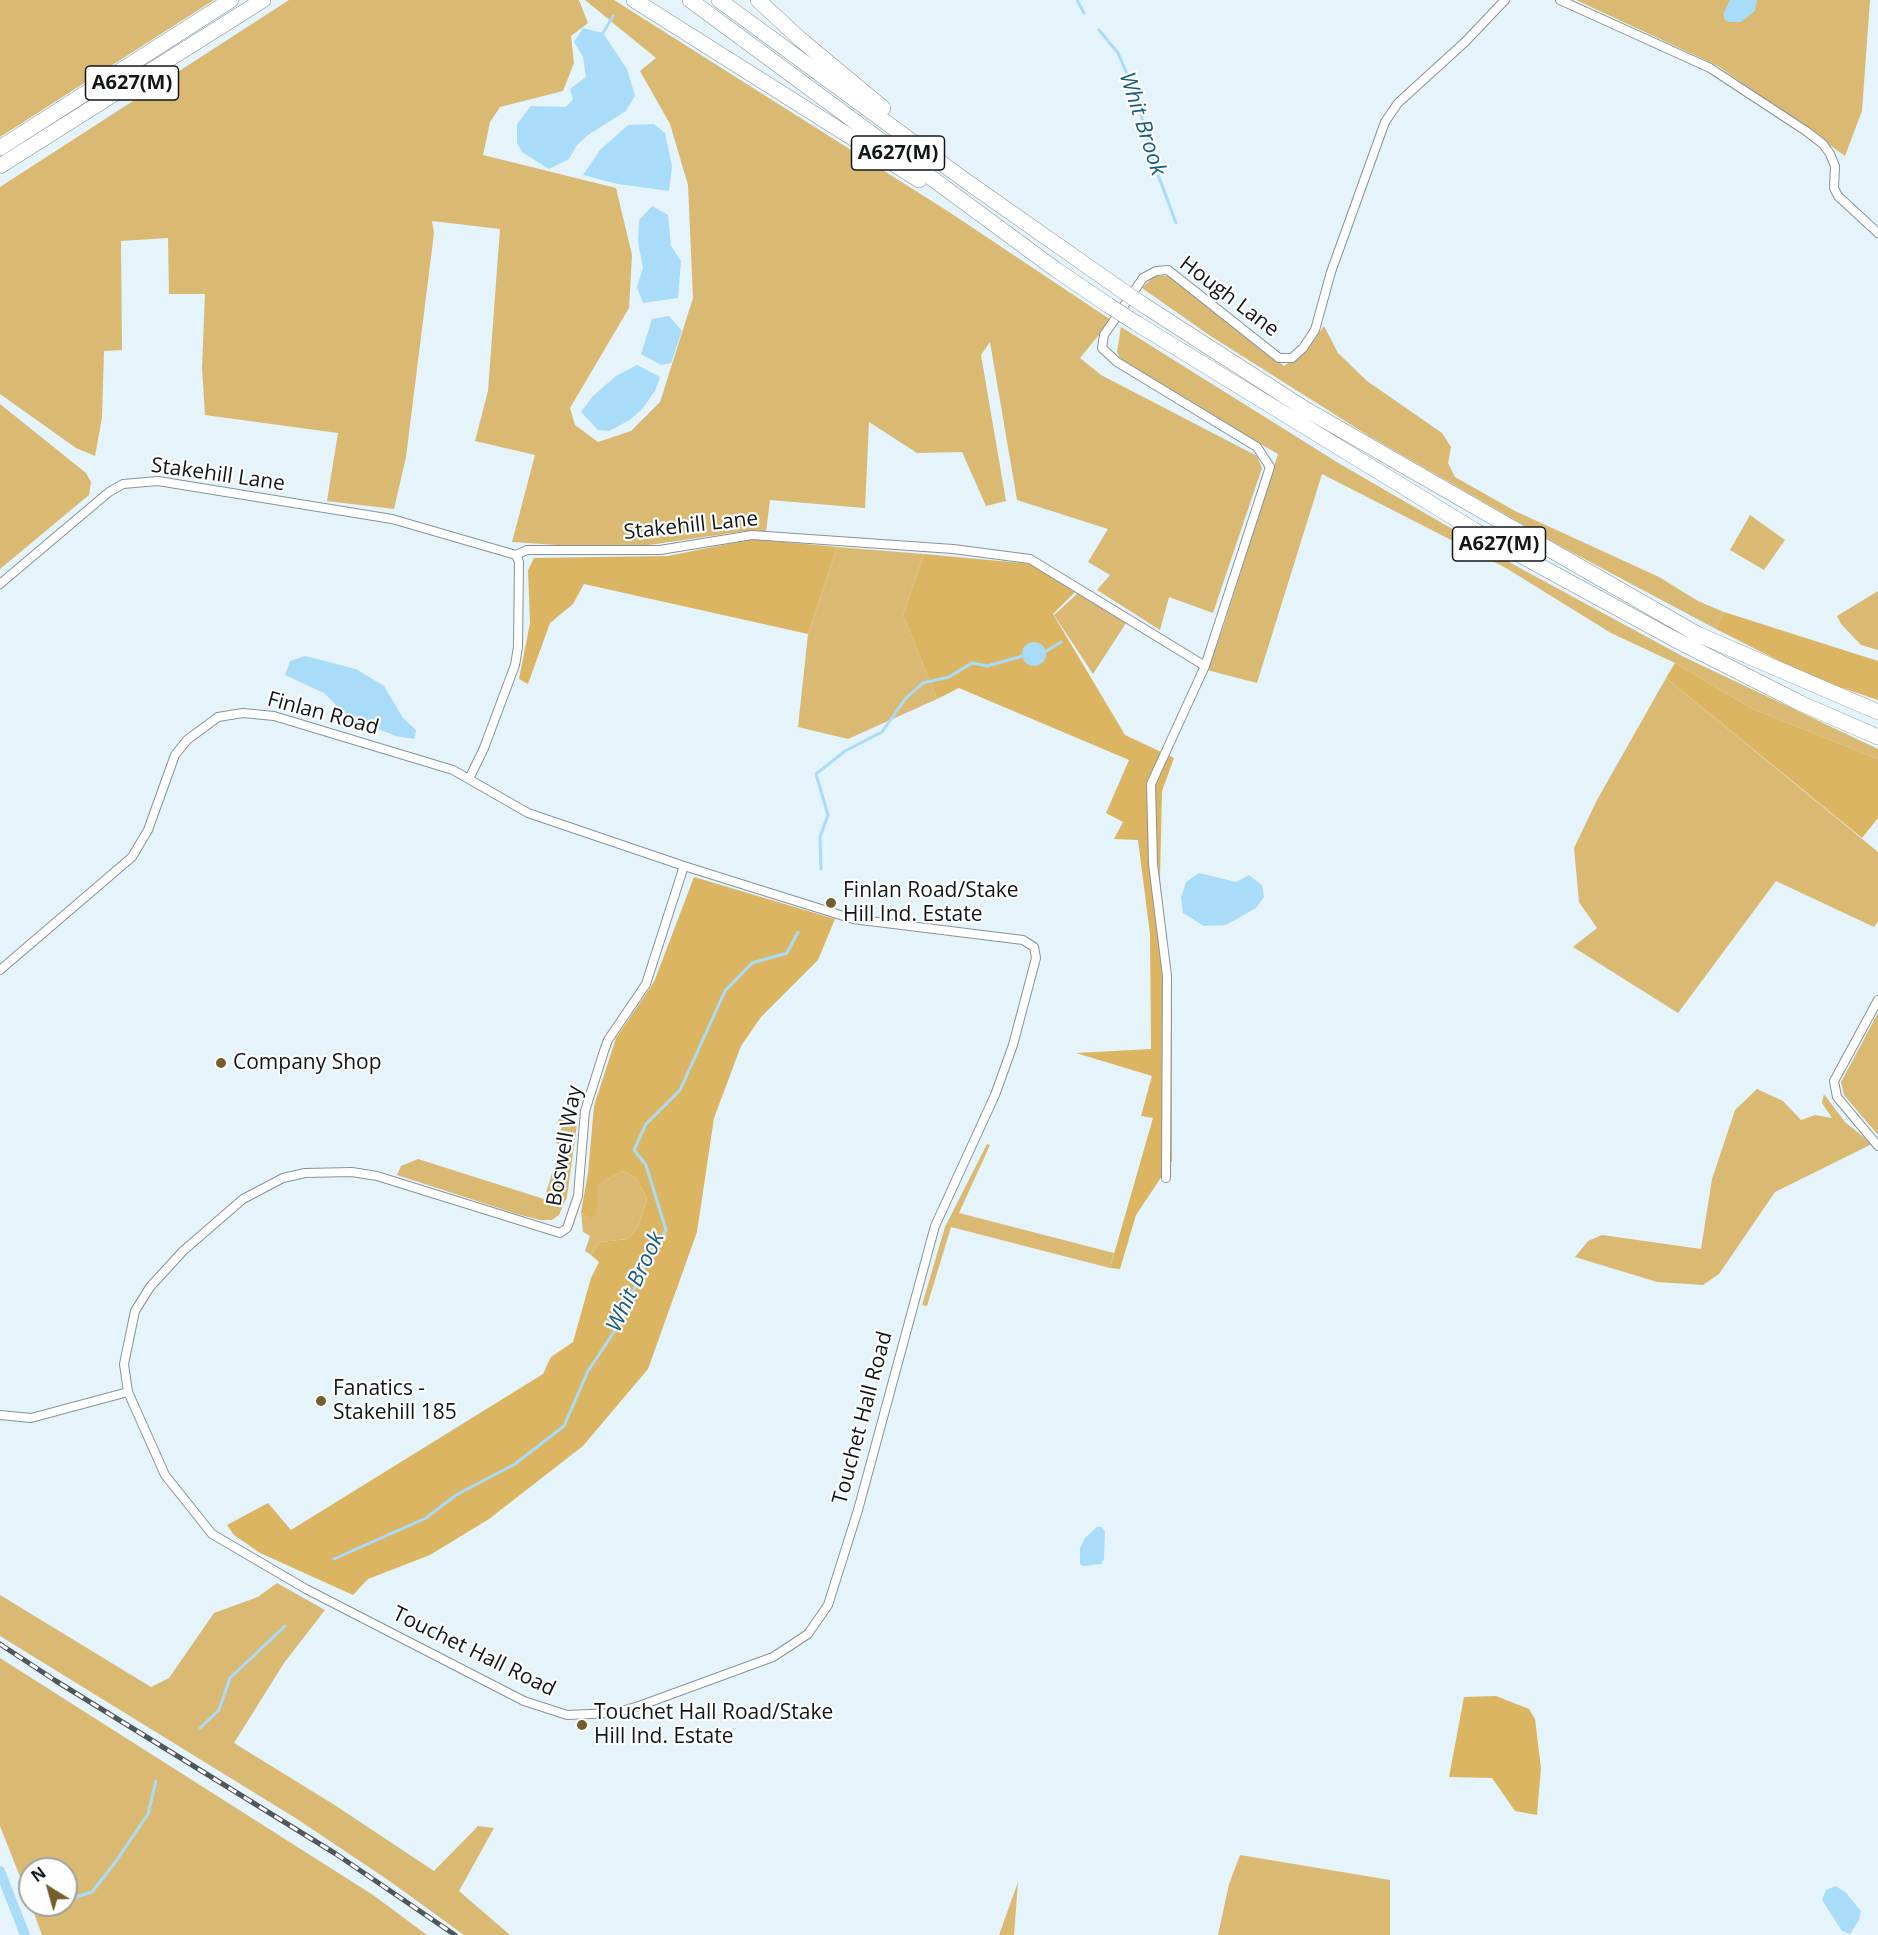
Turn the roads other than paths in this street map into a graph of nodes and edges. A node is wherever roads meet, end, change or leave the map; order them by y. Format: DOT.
graph roads {
  1 [pos="231,0"];
  2 [pos="263,0"];
  3 [pos="634,0"];
  4 [pos="690,0"];
  5 [pos="718,0"];
  6 [pos="758,0"];
  7 [pos="1505,0"];
  8 [pos="1560,0"];
  9 [pos="0,148"];
  10 [pos="0,166"];
  11 [pos="1033,229"];
  12 [pos="1878,233"];
  13 [pos="1055,269"];
  14 [pos="516,555"];
  15 [pos="0,584"];
  16 [pos="1205,666"];
  17 [pos="1878,712"];
  18 [pos="1878,737"];
  19 [pos="469,779"];
  20 [pos="684,866"];
  21 [pos="1034,947"];
  22 [pos="0,970"];
  23 [pos="1878,1000"];
  24 [pos="1878,1146"];
  25 [pos="1166,1178"];
  26 [pos="560,1233"];
  27 [pos="128,1392"];
  28 [pos="0,1415"];
  1 -- 9 [label="highway, A627(M)"];
  2 -- 10 [label="highway, A627(M)"];
  3 -- 13 [label="highway, A627(M)"];
  4 -- 13 [label="highway, A627(M)"];
  5 -- 11 [label="highway, A627(M)"];
  6 -- 11 [label="highway, A627(M)"];
  7 -- 16 [label="street, Hough Lane"];
  8 -- 12 [label="street"];
  11 -- 17 [label="highway, A627(M), bridge"];
  13 -- 18 [label="highway, A627(M), bridge"];
  14 -- 15 [label="street, Stakehill Lane"];
  14 -- 16 [label="street, Stakehill Lane"];
  14 -- 19 [label="street"];
  16 -- 25 [label="street"];
  19 -- 20 [label="street, Finlan Road"];
  19 -- 22 [label="street, Finlan Road"];
  20 -- 21 [label="street, Finlan Road"];
  20 -- 26 [label="street, Boswell Way"];
  21 -- 27 [label="street, Touchet Hall Road"];
  23 -- 24 [label="street"];
  26 -- 27 [label="street, Touchet Hall Road"];
  27 -- 28 [label="street"];
}
